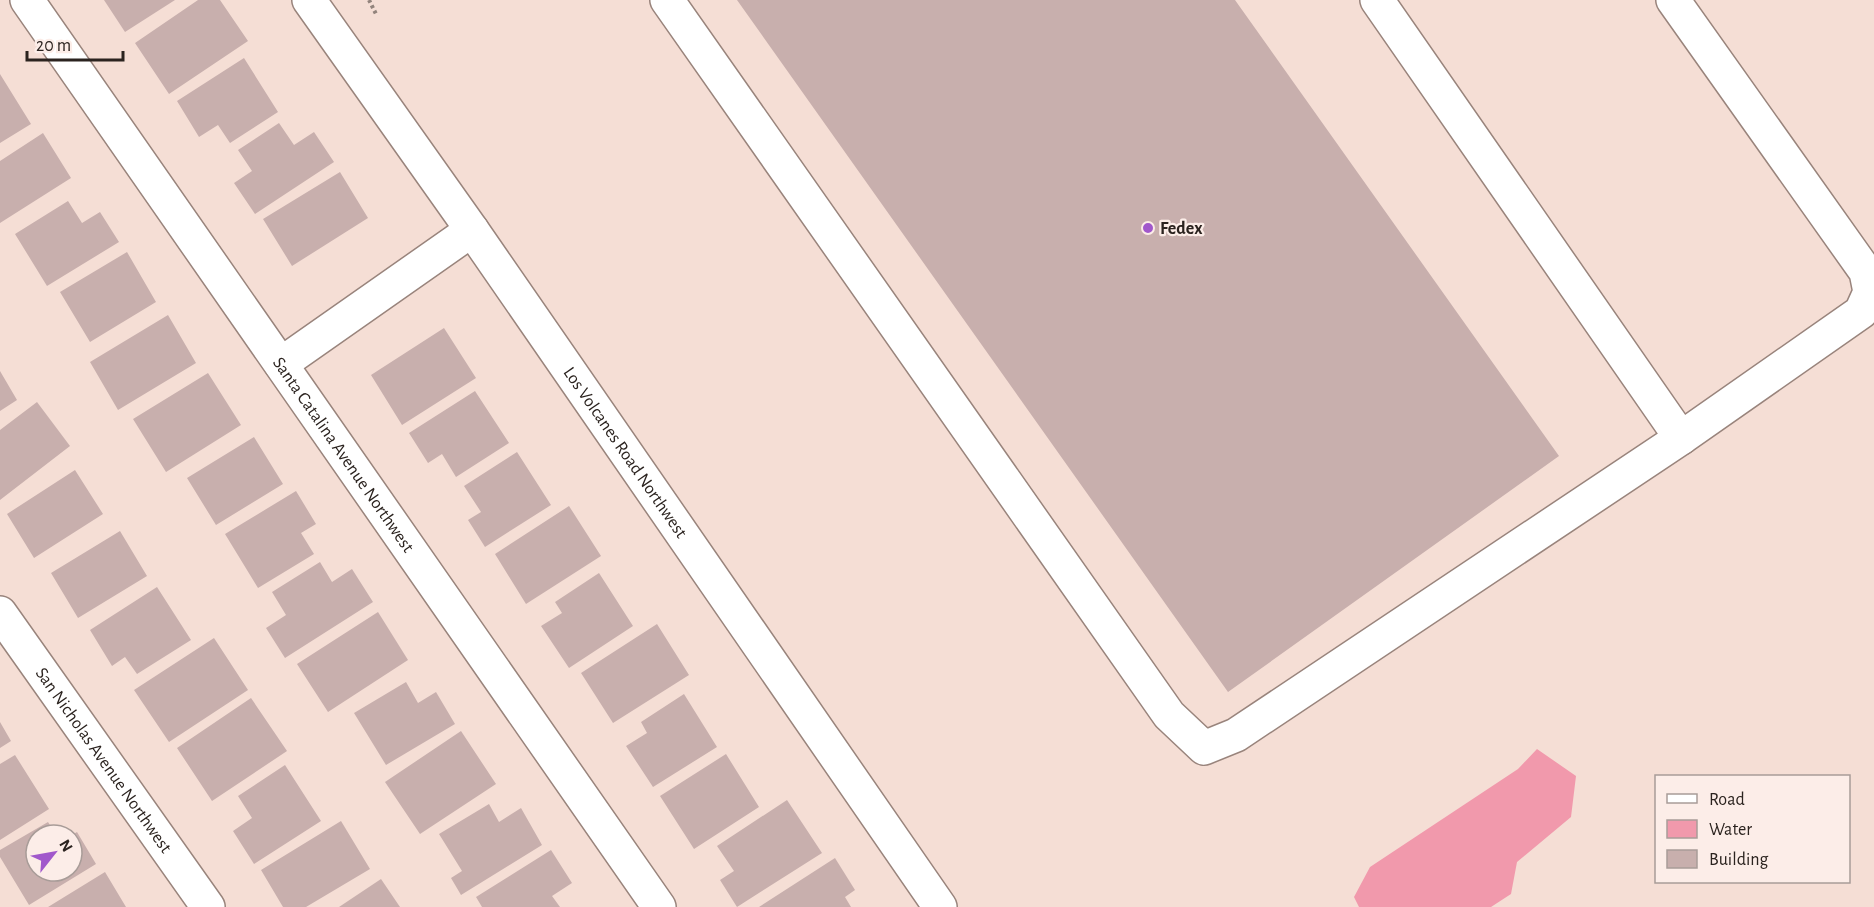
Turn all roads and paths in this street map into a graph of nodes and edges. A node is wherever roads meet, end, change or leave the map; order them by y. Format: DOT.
graph roads {
  1 [pos="27,0"];
  2 [pos="309,0"];
  3 [pos="369,0"];
  4 [pos="667,0"];
  5 [pos="1377,0"];
  6 [pos="1673,0"];
  7 [pos="376,15"];
  8 [pos="472,230"];
  9 [pos="281,364"];
  10 [pos="1681,438"];
  11 [pos="0,613"];
  12 [pos="208,907"];
  13 [pos="659,907"];
  14 [pos="940,907"];
  1 -- 9 [label="street, Santa Catalina Avenue Northwest"];
  2 -- 8 [label="street, Los Volcanes Road Northwest"];
  3 -- 7 [label="path"];
  4 -- 10 [label="street"];
  5 -- 10 [label="street"];
  6 -- 10 [label="street"];
  8 -- 9 [label="street"];
  8 -- 14 [label="street, Los Volcanes Road Northwest"];
  9 -- 13 [label="street, Santa Catalina Avenue Northwest"];
  11 -- 12 [label="street, San Nicholas Avenue Northwest"];
}
